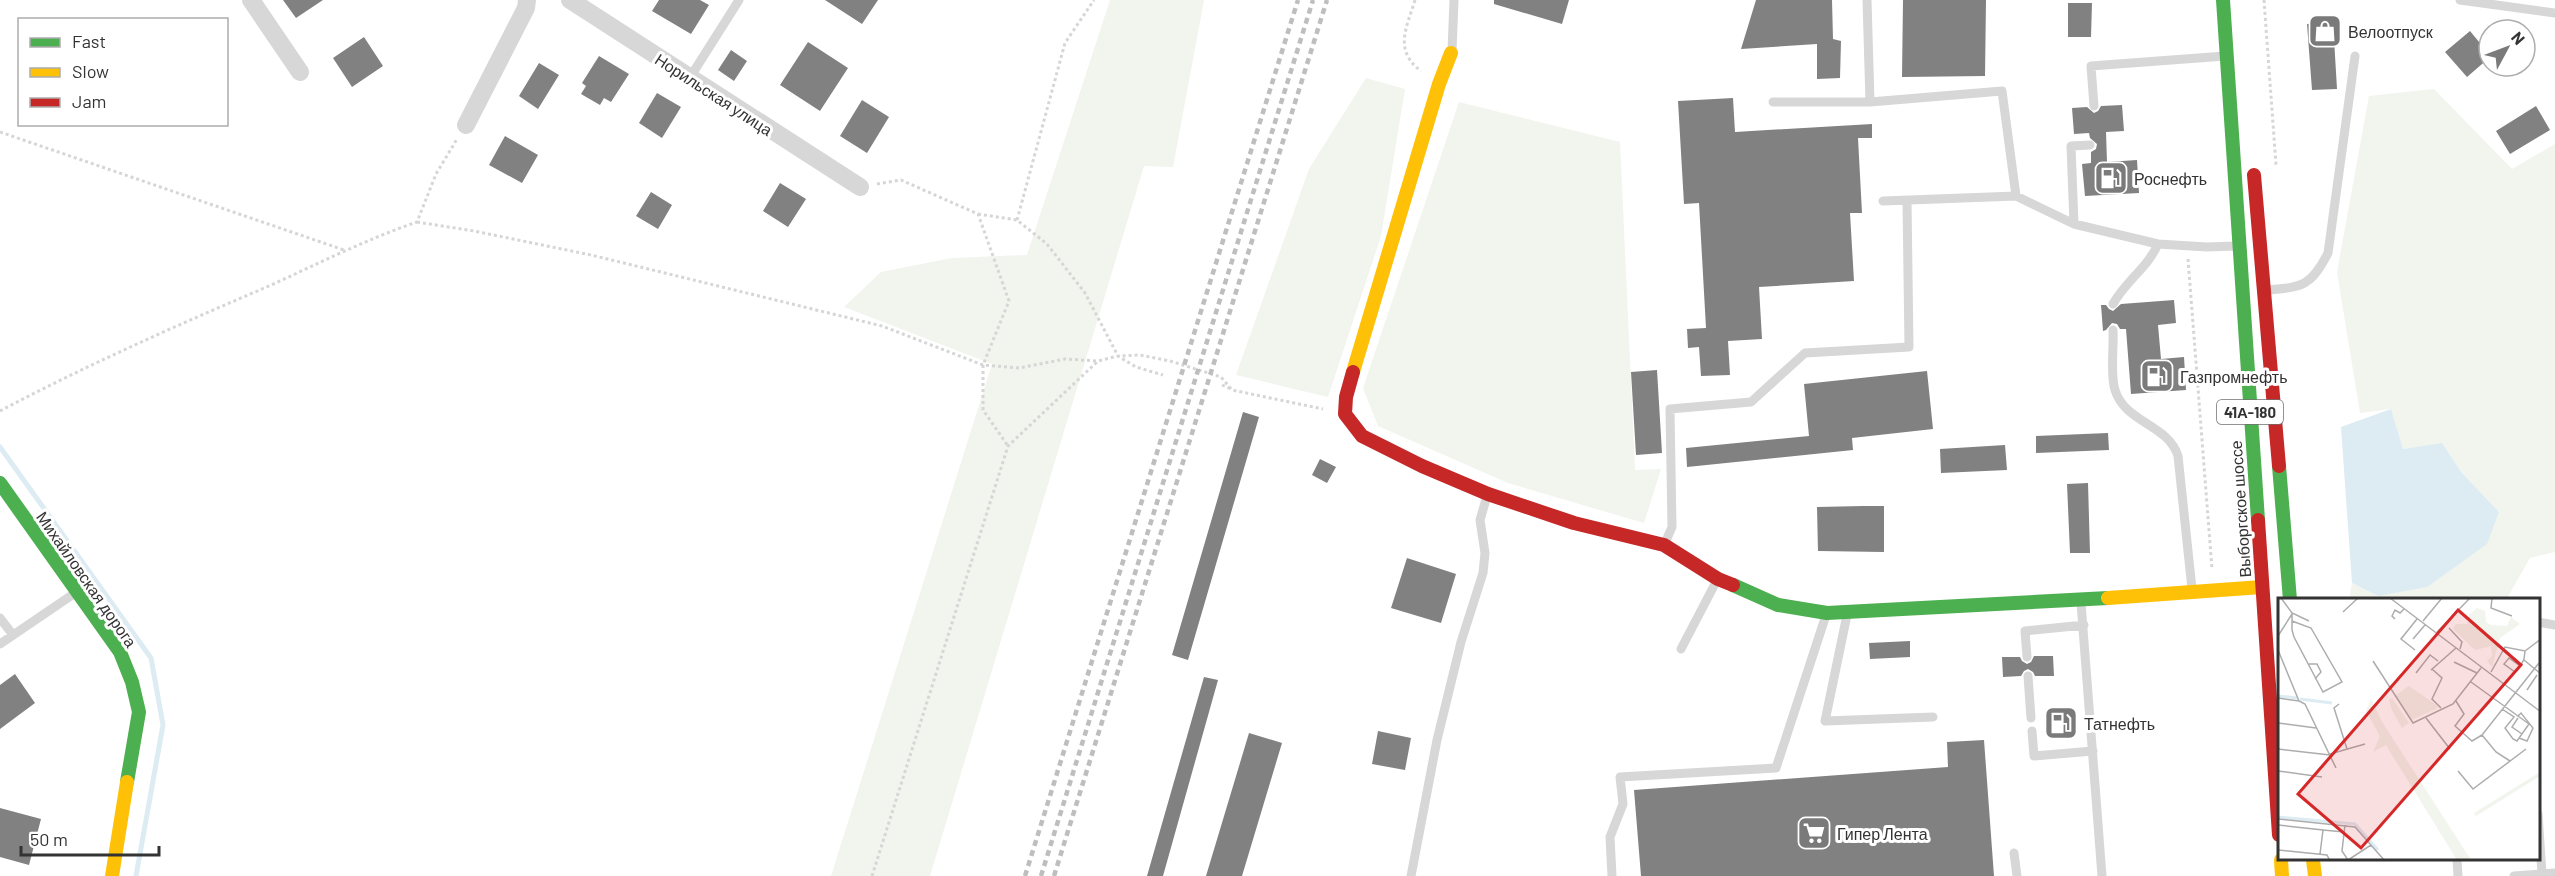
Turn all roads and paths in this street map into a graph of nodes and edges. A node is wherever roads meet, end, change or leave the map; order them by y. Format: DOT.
graph roads {
  1 [pos="251,0"];
  2 [pos="527,0"];
  3 [pos="570,0"];
  4 [pos="739,0"];
  5 [pos="1094,0"];
  6 [pos="1415,0"];
  7 [pos="1454,0"];
  8 [pos="1868,0"];
  9 [pos="2223,0"];
  10 [pos="2264,0"];
  11 [pos="2460,0"];
  12 [pos="2555,14"];
  13 [pos="2268,43"];
  14 [pos="1451,53"];
  15 [pos="2227,56"];
  16 [pos="2355,56"];
  17 [pos="300,72"];
  18 [pos="689,79"];
  19 [pos="1438,90"];
  20 [pos="1773,102"];
  21 [pos="1870,102"];
  22 [pos="2094,106"];
  23 [pos="466,125"];
  24 [pos="0,132"];
  25 [pos="2090,145"];
  26 [pos="2253,162"];
  27 [pos="860,187"];
  28 [pos="2016,196"];
  29 [pos="1883,201"];
  30 [pos="1907,201"];
  31 [pos="978,214"];
  32 [pos="1017,220"];
  33 [pos="417,222"];
  34 [pos="2074,224"];
  35 [pos="2158,244"];
  36 [pos="2239,245"];
  37 [pos="2187,246"];
  38 [pos="344,250"];
  39 [pos="2263,291"];
  40 [pos="2113,304"];
  41 [pos="2113,330"];
  42 [pos="1118,356"];
  43 [pos="1098,361"];
  44 [pos="983,365"];
  45 [pos="1162,375"];
  46 [pos="1222,385"];
  47 [pos="1232,390"];
  48 [pos="0,411"];
  49 [pos="1346,414"];
  50 [pos="1008,446"];
  51 [pos="0,483"];
  52 [pos="1488,494"];
  53 [pos="1664,545"];
  54 [pos="1718,579"];
  55 [pos="2262,587"];
  56 [pos="2214,589"];
  57 [pos="2192,591"];
  58 [pos="77,592"];
  59 [pos="2290,598"];
  60 [pos="2081,600"];
  61 [pos="1847,612"];
  62 [pos="1827,613"];
  63 [pos="0,618"];
  64 [pos="2540,622"];
  65 [pos="2084,625"];
  66 [pos="2555,625"];
  67 [pos="13,635"];
  68 [pos="0,644"];
  69 [pos="1681,649"];
  70 [pos="2027,657"];
  71 [pos="2028,676"];
  72 [pos="1933,717"];
  73 [pos="2031,718"];
  74 [pos="2032,731"];
  75 [pos="2093,751"];
  76 [pos="2278,813"];
  77 [pos="2540,844"];
  78 [pos="2014,852"];
  79 [pos="2281,861"];
  80 [pos="2313,861"];
  81 [pos="2457,861"];
  82 [pos="2555,873"];
  83 [pos="2542,874"];
  84 [pos="112,876"];
  85 [pos="872,876"];
  86 [pos="1411,876"];
  87 [pos="1612,876"];
  88 [pos="2017,876"];
  89 [pos="2102,876"];
  90 [pos="2282,876"];
  91 [pos="2314,876"];
  92 [pos="2458,876"];
  93 [pos="2514,876"];
  1 -- 17 [label="street"];
  2 -- 23 [label="street"];
  3 -- 18 [label="street, Норильская улица"];
  4 -- 18 [label="lane"];
  5 -- 32 [label="path"];
  6 -- 19 [label="path"];
  7 -- 14 [label="lane"];
  8 -- 21 [label="lane"];
  9 -- 15 [label="street, Выборгское шоссе / 41А-180"];
  10 -- 13 [label="path"];
  11 -- 12 [label="lane"];
  14 -- 19 [label="street"];
  15 -- 22 [label="lane"];
  15 -- 36 [label="street, Выборгское шоссе / 41А-180"];
  16 -- 39 [label="lane"];
  18 -- 27 [label="street, Норильская улица"];
  19 -- 49 [label="street"];
  20 -- 21 [label="lane"];
  21 -- 28 [label="lane"];
  23 -- 33 [label="path"];
  24 -- 38 [label="path"];
  25 -- 34 [label="lane"];
  26 -- 39 [label="street, 41А-180"];
  27 -- 31 [label="path"];
  28 -- 30 [label="lane"];
  28 -- 34 [label="lane"];
  29 -- 30 [label="lane"];
  30 -- 53 [label="lane"];
  31 -- 32 [label="path"];
  31 -- 44 [label="path"];
  32 -- 42 [label="path"];
  33 -- 38 [label="path"];
  33 -- 44 [label="path"];
  34 -- 35 [label="lane"];
  35 -- 37 [label="lane"];
  35 -- 40 [label="lane"];
  36 -- 37 [label="lane"];
  36 -- 55 [label="street, Выборгское шоссе / 41А-180"];
  37 -- 56 [label="path"];
  38 -- 48 [label="path"];
  39 -- 59 [label="street, 41А-180"];
  41 -- 57 [label="lane"];
  42 -- 43 [label="path"];
  42 -- 45 [label="path"];
  42 -- 47 [label="path"];
  43 -- 44 [label="path"];
  43 -- 50 [label="path"];
  44 -- 50 [label="path"];
  46 -- 47 [label="path"];
  47 -- 49 [label="path"];
  49 -- 52 [label="street"];
  50 -- 85 [label="path"];
  51 -- 58 [label="street, Михайловская дорога"];
  52 -- 53 [label="street"];
  52 -- 86 [label="lane"];
  53 -- 54 [label="street"];
  54 -- 62 [label="street"];
  54 -- 69 [label="lane"];
  55 -- 56 [label="street"];
  55 -- 76 [label="street, Выборгское шоссе / 41А-180"];
  56 -- 57 [label="street"];
  57 -- 60 [label="street"];
  58 -- 67 [label="lane"];
  58 -- 84 [label="street, Михайловская дорога"];
  60 -- 61 [label="street"];
  60 -- 65 [label="lane"];
  61 -- 62 [label="street"];
  61 -- 72 [label="lane"];
  62 -- 87 [label="lane"];
  63 -- 67 [label="lane"];
  64 -- 66 [label="lane"];
  65 -- 70 [label="lane"];
  65 -- 75 [label="lane"];
  67 -- 68 [label="lane"];
  71 -- 73 [label="lane"];
  74 -- 75 [label="lane"];
  75 -- 89 [label="lane"];
  77 -- 83 [label="lane"];
  78 -- 88 [label="lane"];
  79 -- 90 [label="street"];
  80 -- 91 [label="street"];
  81 -- 92 [label="lane"];
  82 -- 83 [label="lane"];
  83 -- 93 [label="lane"];
}
